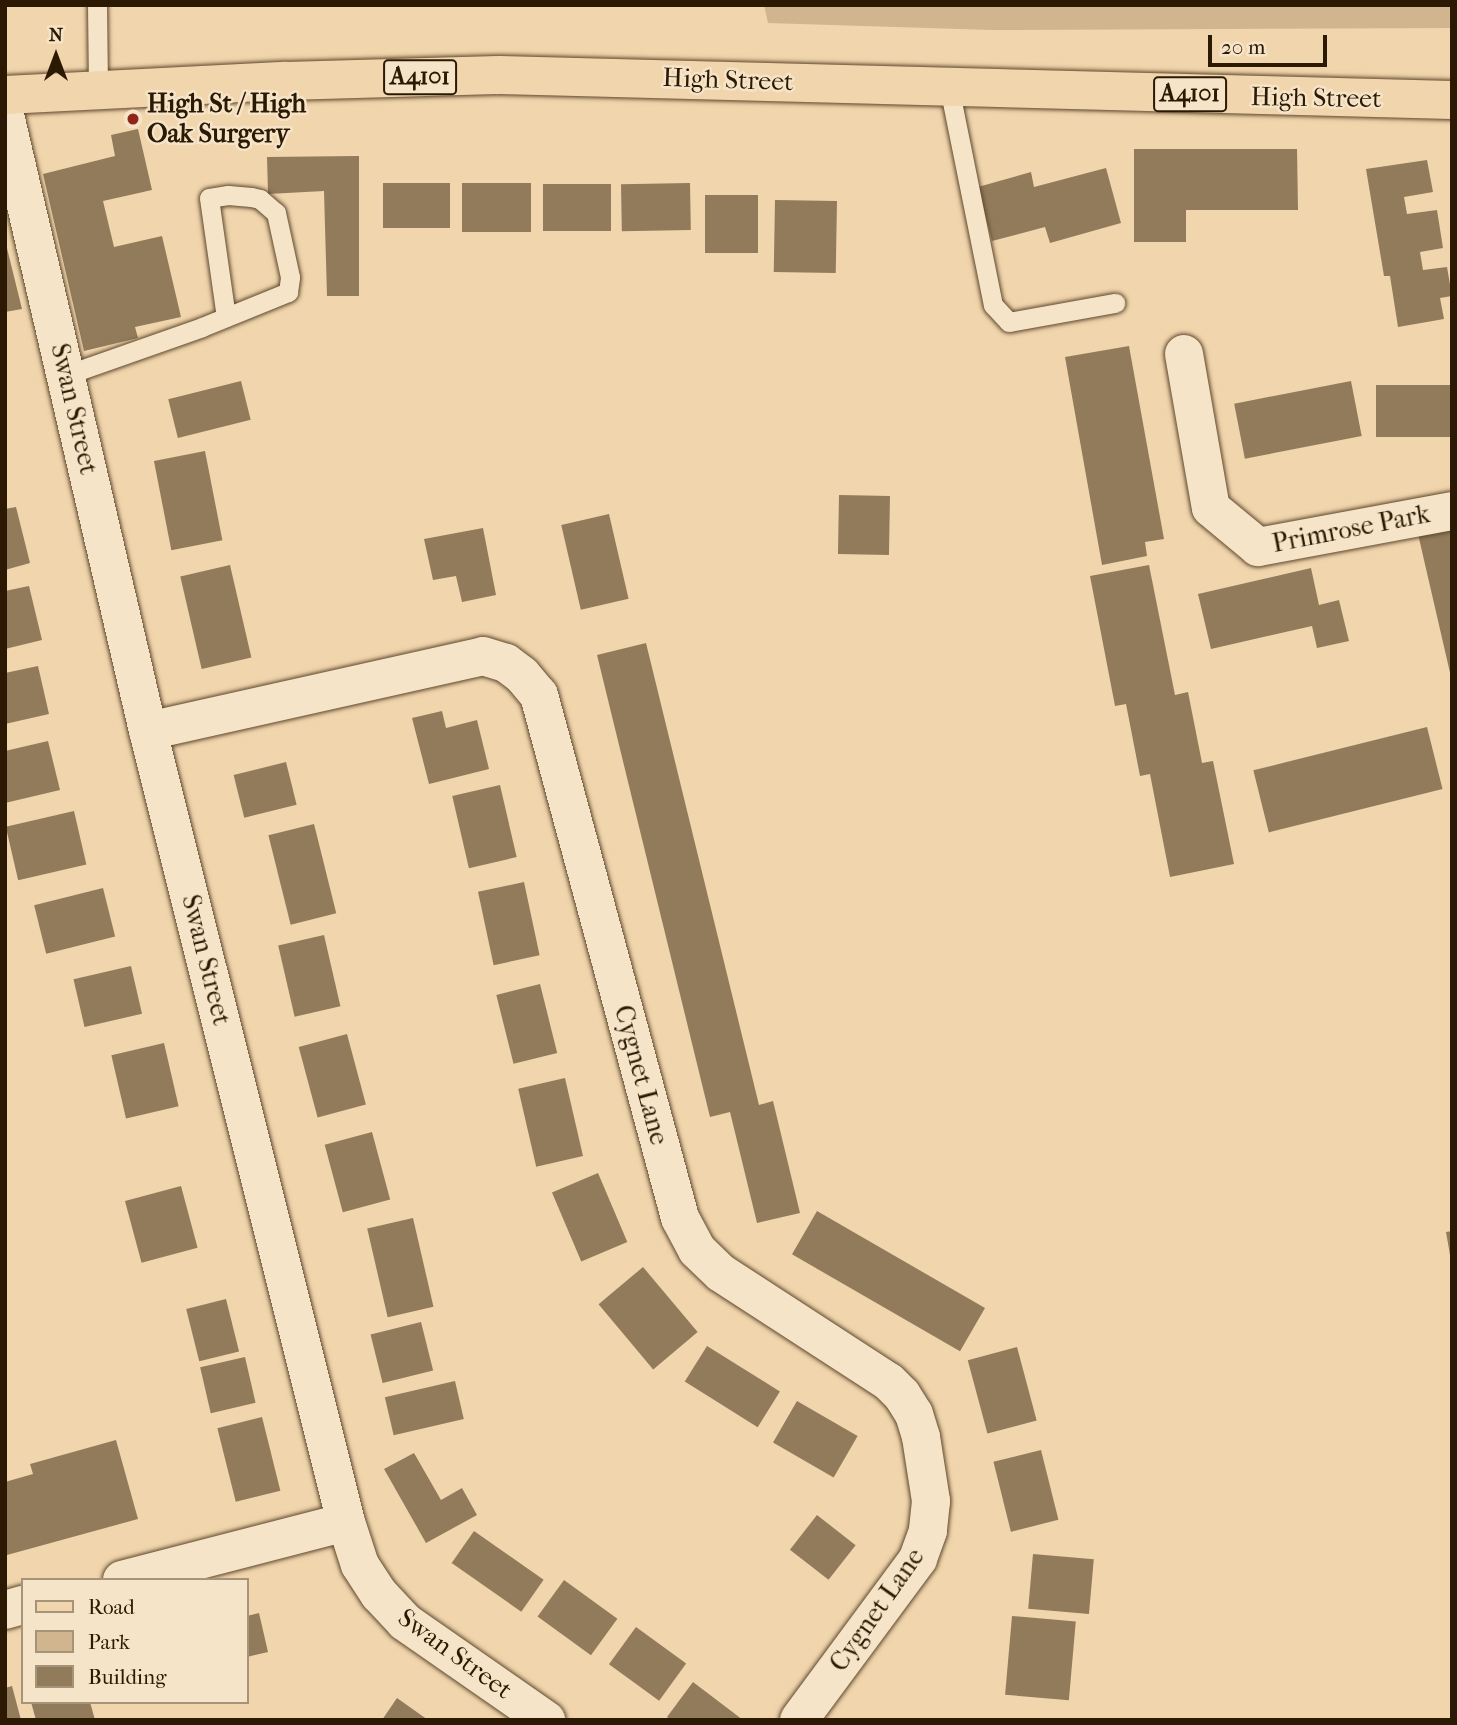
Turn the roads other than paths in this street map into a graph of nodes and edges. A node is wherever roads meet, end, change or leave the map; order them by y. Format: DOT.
graph roads {
  1 [pos="97,5"];
  2 [pos="938,86"];
  3 [pos="99,89"];
  4 [pos="5,95"];
  5 [pos="1452,100"];
  6 [pos="5,115"];
  7 [pos="1115,303"];
  8 [pos="226,317"];
  9 [pos="1184,354"];
  10 [pos="66,375"];
  11 [pos="1452,511"];
  12 [pos="148,731"];
  13 [pos="346,1522"];
  14 [pos="130,1578"];
  15 [pos="546,1720"];
  16 [pos="799,1720"];
  1 -- 3 [label="lane"];
  2 -- 3 [label="main road, High Street / A4101"];
  2 -- 5 [label="main road, High Street / A4101"];
  2 -- 7 [label="lane"];
  3 -- 4 [label="main road, High Street / A4101"];
  6 -- 10 [label="street, Swan Street"];
  8 -- 8 [label="lane"];
  8 -- 10 [label="lane"];
  9 -- 11 [label="street, Primrose Park"];
  10 -- 12 [label="street, Swan Street"];
  12 -- 13 [label="street, Swan Street"];
  12 -- 16 [label="street, Cygnet Lane"];
  13 -- 14 [label="street"];
  13 -- 15 [label="street, Swan Street"];
}
